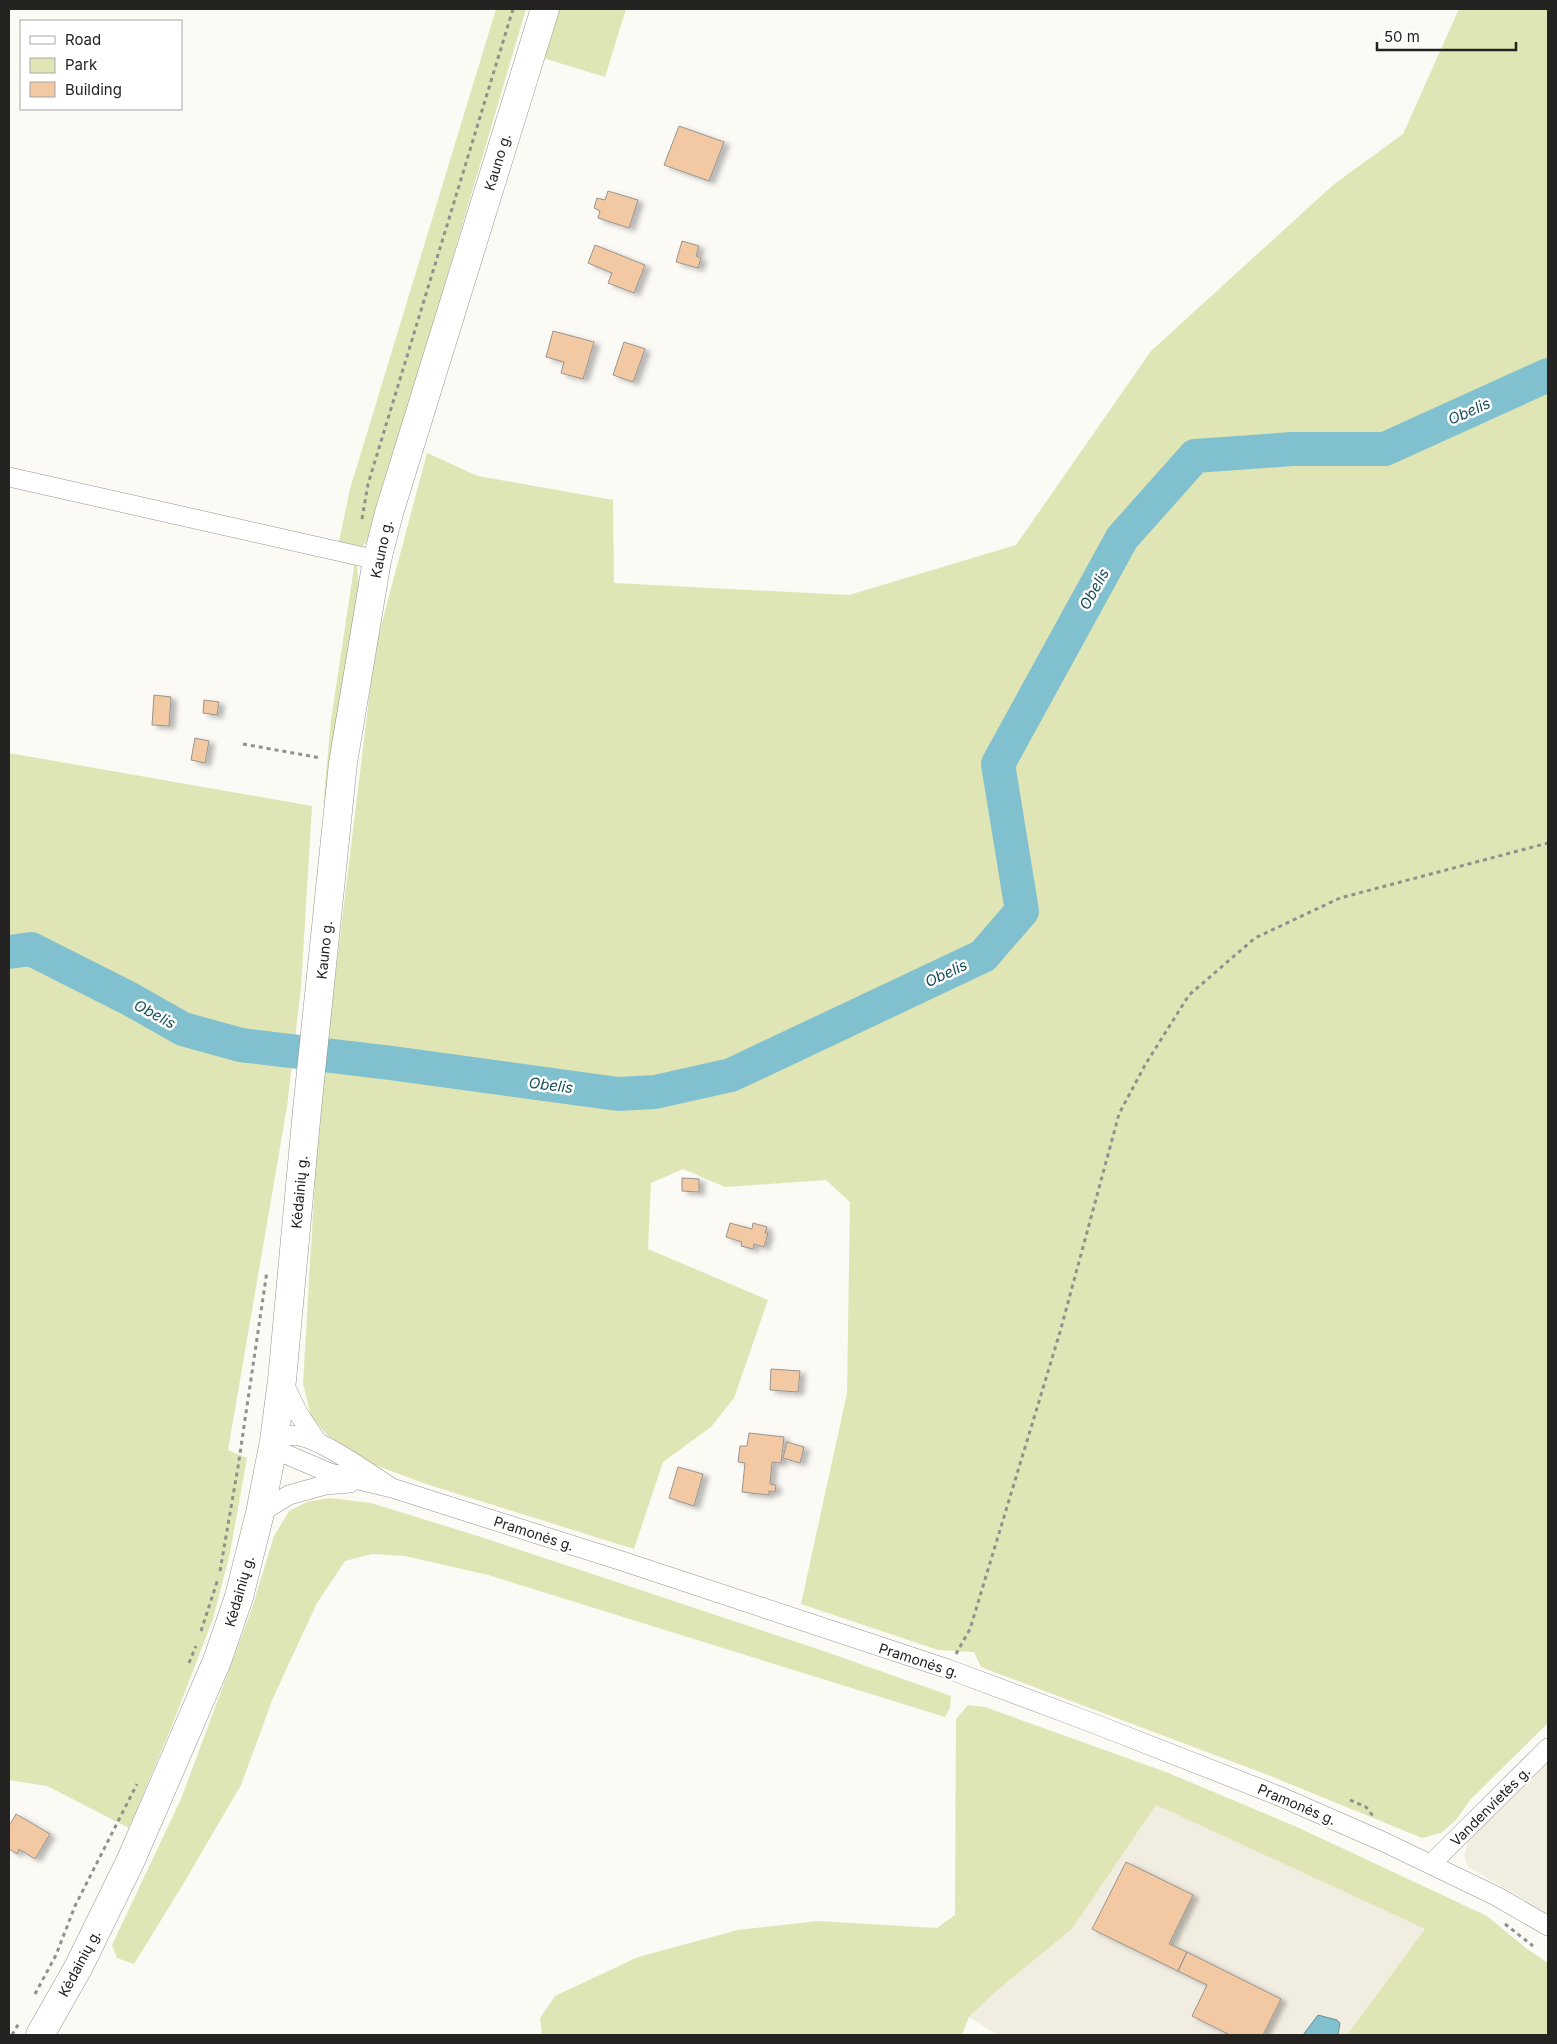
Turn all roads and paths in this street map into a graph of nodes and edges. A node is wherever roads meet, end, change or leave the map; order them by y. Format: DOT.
graph roads {
  1 [pos="545,9"];
  2 [pos="9,477"];
  3 [pos="377,560"];
  4 [pos="243,744"];
  5 [pos="343,763"];
  6 [pos="1548,842"];
  7 [pos="307,1110"];
  8 [pos="268,1270"];
  9 [pos="282,1380"];
  10 [pos="274,1441"];
  11 [pos="318,1443"];
  12 [pos="370,1482"];
  13 [pos="392,1488"];
  14 [pos="260,1513"];
  15 [pos="199,1636"];
  16 [pos="196,1645"];
  17 [pos="948,1669"];
  18 [pos="186,1670"];
  19 [pos="1548,1748"];
  20 [pos="140,1777"];
  21 [pos="1431,1864"];
  22 [pos="1504,1923"];
  23 [pos="1548,1926"];
  24 [pos="1533,1946"];
  25 [pos="34,1995"];
  26 [pos="31,2027"];
  27 [pos="12,2035"];
  1 -- 3 [label="main road, Kauno g."];
  2 -- 3 [label="street"];
  3 -- 5 [label="main road, Kauno g."];
  4 -- 5 [label="path"];
  5 -- 7 [label="main road, Kauno g."];
  6 -- 17 [label="path"];
  7 -- 9 [label="main road, Kėdainių g."];
  8 -- 15 [label="path"];
  9 -- 10 [label="main road, Kėdainių g."];
  9 -- 11 [label="street"];
  10 -- 11 [label="street"];
  10 -- 12 [label="street, Pramonės g."];
  10 -- 14 [label="main road, Kėdainių g."];
  11 -- 13 [label="street"];
  12 -- 13 [label="street, Pramonės g."];
  12 -- 14 [label="street"];
  13 -- 17 [label="street, Pramonės g."];
  14 -- 26 [label="main road, Kėdainių g."];
  16 -- 18 [label="path"];
  17 -- 21 [label="street, Pramonės g."];
  19 -- 21 [label="street, Vandenvietės g."];
  20 -- 25 [label="path"];
  21 -- 23 [label="street, Pramonės g."];
  22 -- 24 [label="path"];
  26 -- 27 [label="path"];
}
